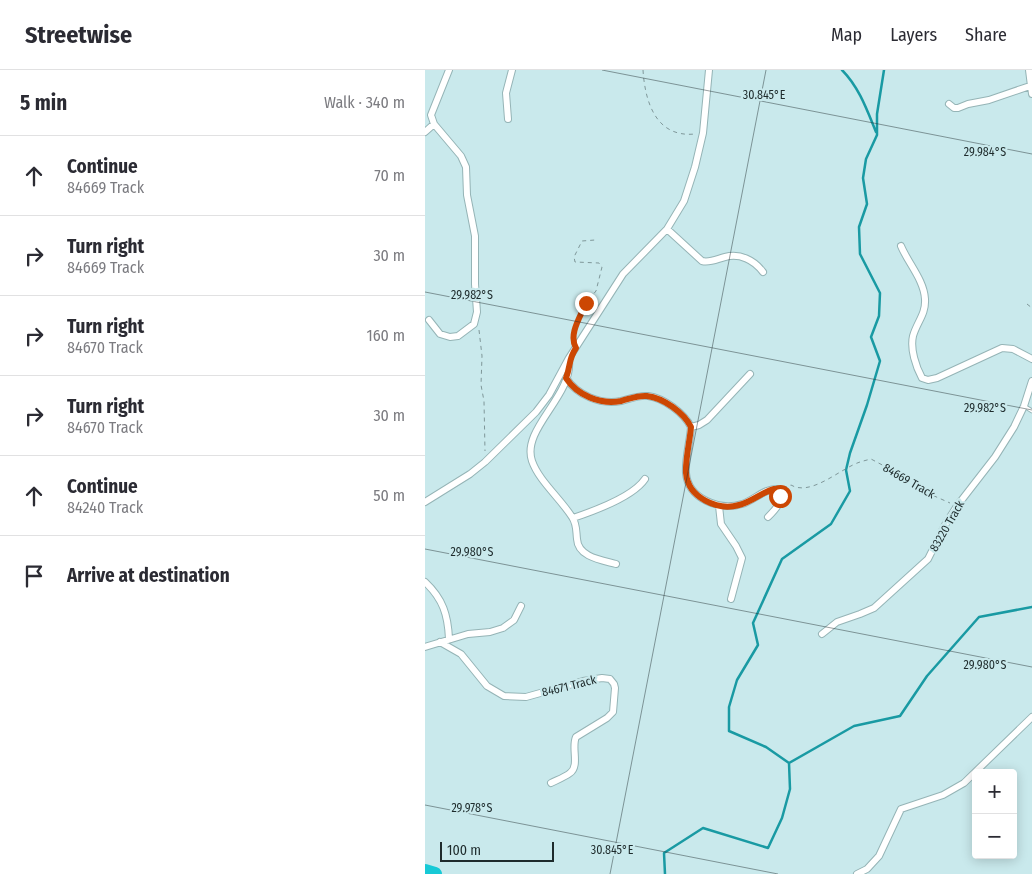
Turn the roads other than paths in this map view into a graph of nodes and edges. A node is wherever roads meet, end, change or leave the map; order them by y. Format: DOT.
graph roads {
  1 [pos="449,70"];
  2 [pos="512,70"];
  3 [pos="709,70"];
  4 [pos="1029,70"];
  5 [pos="1030,86"];
  6 [pos="1032,94"];
  7 [pos="949,104"];
  8 [pos="508,119"];
  9 [pos="434,124"];
  10 [pos="425,132"];
  11 [pos="667,229"];
  12 [pos="901,246"];
  13 [pos="763,272"];
  14 [pos="429,320"];
  15 [pos="569,358"];
  16 [pos="1032,359"];
  17 [pos="750,374"];
  18 [pos="566,378"];
  19 [pos="1032,382"];
  20 [pos="1024,406"];
  21 [pos="1032,410"];
  22 [pos="691,427"];
  23 [pos="645,479"];
  24 [pos="425,502"];
  25 [pos="719,506"];
  26 [pos="768,517"];
  27 [pos="573,518"];
  28 [pos="616,564"];
  29 [pos="425,582"];
  30 [pos="731,599"];
  31 [pos="521,606"];
  32 [pos="822,634"];
  33 [pos="449,639"];
  34 [pos="441,642"];
  35 [pos="425,647"];
  36 [pos="1032,717"];
  37 [pos="551,783"];
  38 [pos="857,874"];
  1 -- 9 [label="street"];
  2 -- 8 [label="street"];
  3 -- 11 [label="street"];
  4 -- 5 [label="street"];
  5 -- 6 [label="street"];
  5 -- 7 [label="street"];
  9 -- 10 [label="street"];
  9 -- 14 [label="street"];
  11 -- 13 [label="street"];
  11 -- 15 [label="street"];
  12 -- 16 [label="street"];
  15 -- 18 [label="street"];
  15 -- 24 [label="street"];
  17 -- 22 [label="street"];
  18 -- 22 [label="street"];
  18 -- 27 [label="street"];
  19 -- 20 [label="street, 83220 Track"];
  20 -- 21 [label="lane"];
  20 -- 32 [label="street, 83220 Track"];
  22 -- 25 [label="street"];
  23 -- 27 [label="street"];
  25 -- 26 [label="street"];
  25 -- 30 [label="street"];
  27 -- 28 [label="street"];
  29 -- 33 [label="street"];
  31 -- 33 [label="street"];
  33 -- 34 [label="street"];
  34 -- 35 [label="street"];
  34 -- 37 [label="street, 84671 Track"];
  36 -- 38 [label="street"];
}
